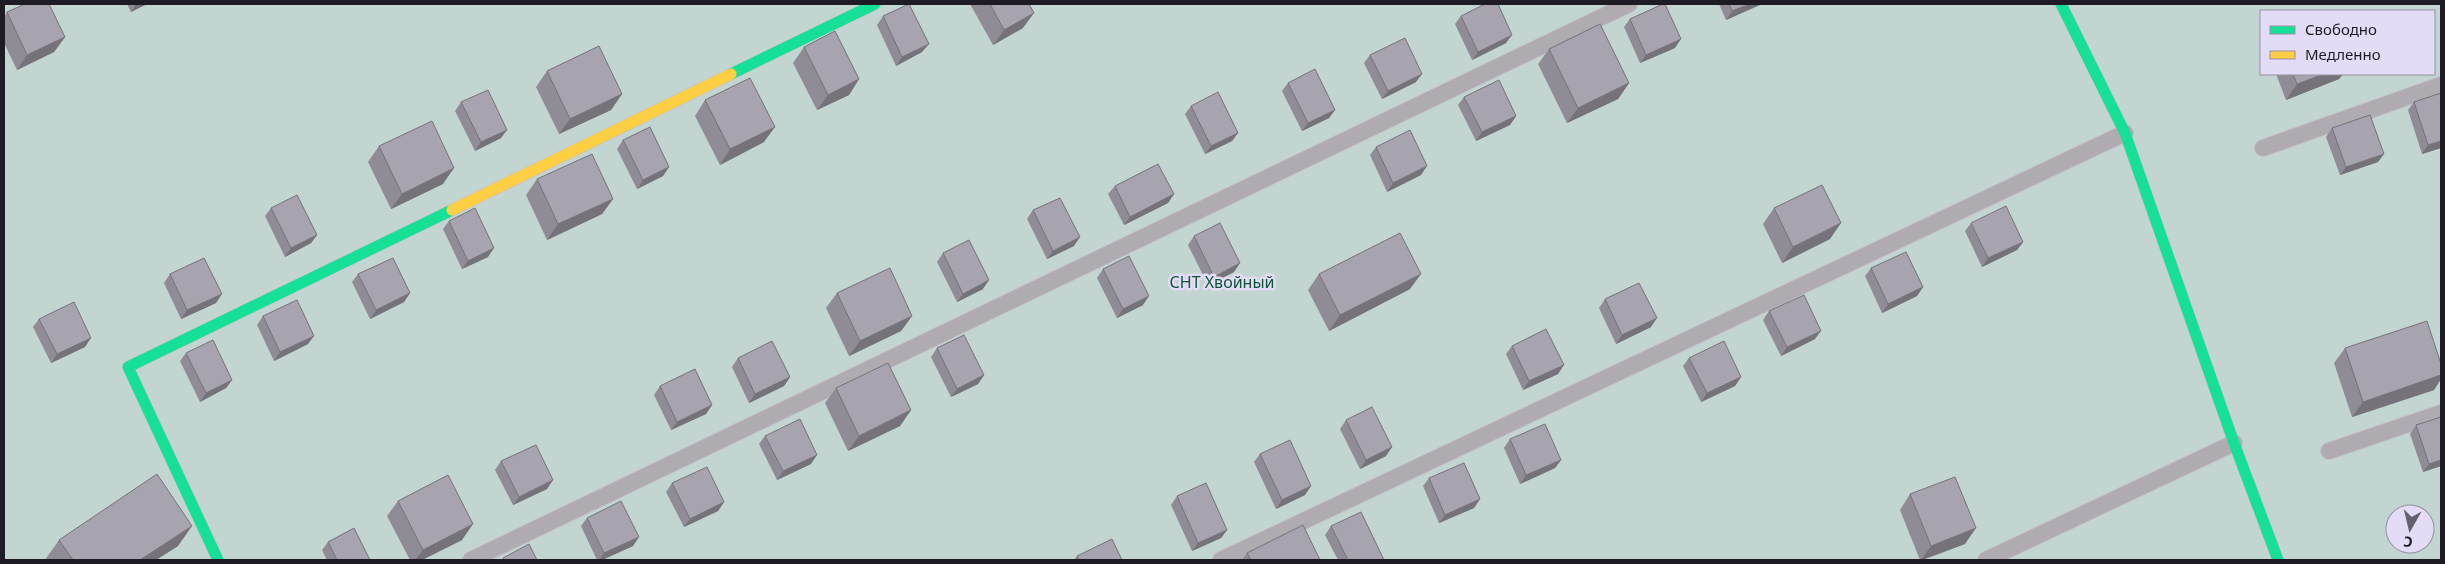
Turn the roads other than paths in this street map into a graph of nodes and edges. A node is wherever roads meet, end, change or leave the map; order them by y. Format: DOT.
graph roads {
  1 [pos="875,4"];
  2 [pos="1629,4"];
  3 [pos="2061,4"];
  4 [pos="2441,85"];
  5 [pos="2125,133"];
  6 [pos="2263,148"];
  7 [pos="2441,413"];
  8 [pos="2234,443"];
  9 [pos="2329,451"];
  10 [pos="218,560"];
  11 [pos="471,560"];
  12 [pos="1221,560"];
  13 [pos="1986,560"];
  14 [pos="2278,560"];
  1 -- 10 [label="street"];
  2 -- 11 [label="lane"];
  3 -- 5 [label="street"];
  4 -- 6 [label="lane"];
  5 -- 8 [label="street"];
  5 -- 12 [label="lane"];
  7 -- 9 [label="lane"];
  8 -- 13 [label="lane"];
  8 -- 14 [label="street"];
}
